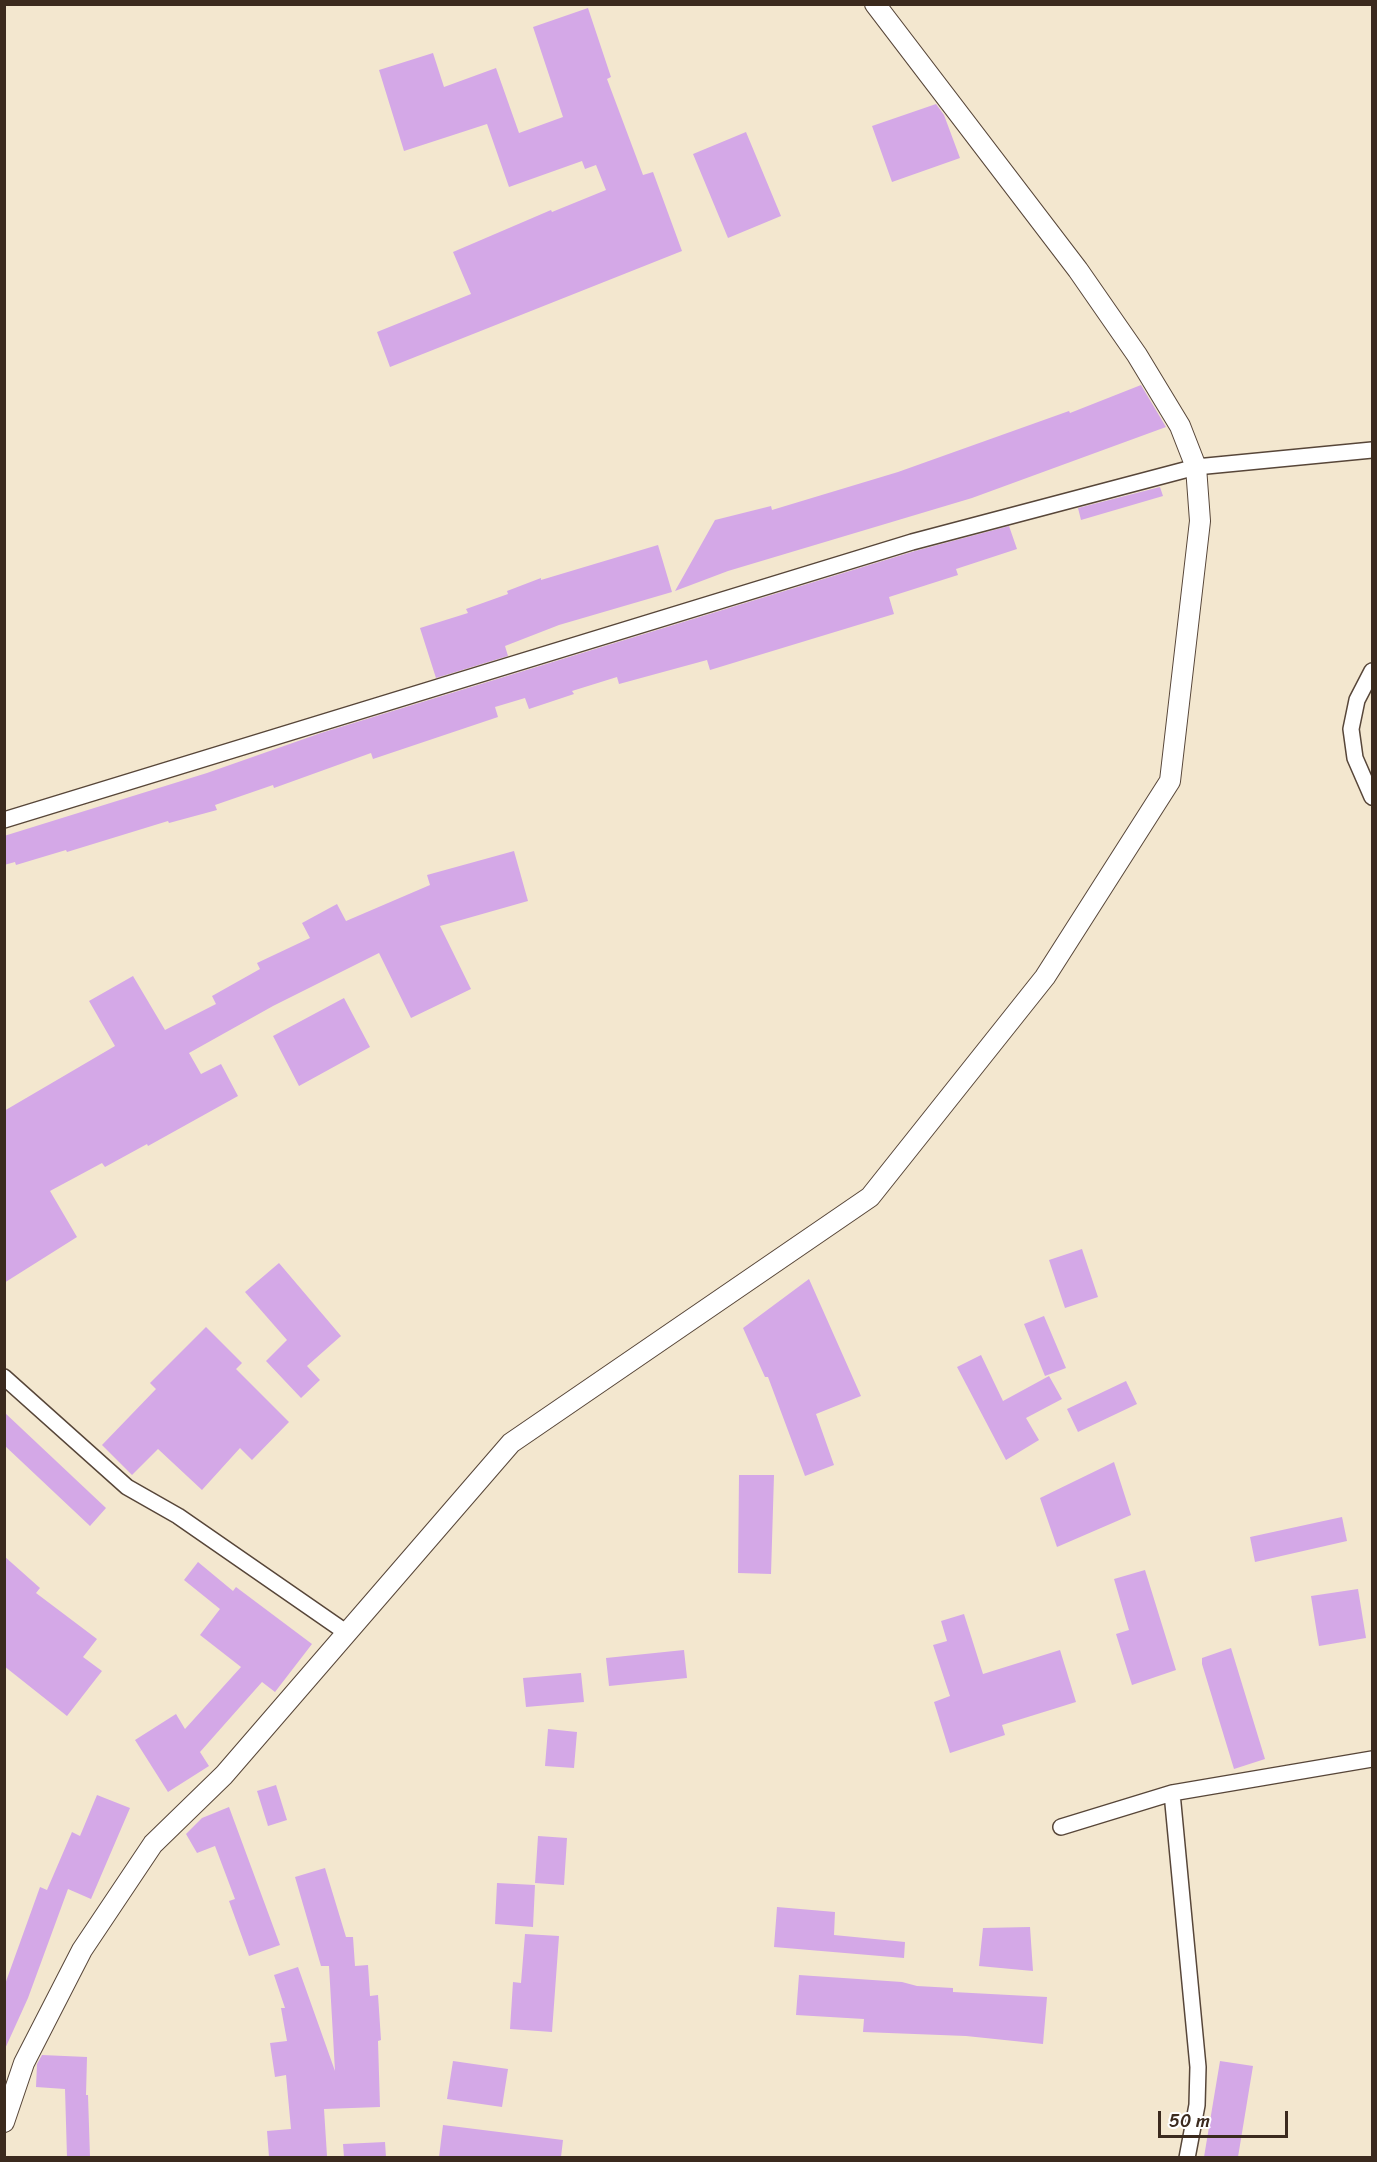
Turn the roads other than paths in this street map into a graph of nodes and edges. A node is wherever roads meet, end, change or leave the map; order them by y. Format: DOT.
graph roads {
  1 [pos="875,4"];
  2 [pos="1372,450"];
  3 [pos="1196,467"];
  4 [pos="1372,671"];
  5 [pos="1372,796"];
  6 [pos="4,820"];
  7 [pos="4,1377"];
  8 [pos="347,1633"];
  9 [pos="1372,1759"];
  10 [pos="1172,1793"];
  11 [pos="1061,1827"];
  12 [pos="4,2122"];
  13 [pos="1187,2157"];
  1 -- 3 [label="street"];
  2 -- 3 [label="street"];
  3 -- 6 [label="street"];
  3 -- 8 [label="street"];
  4 -- 5 [label="street"];
  7 -- 8 [label="street"];
  8 -- 12 [label="street"];
  9 -- 10 [label="street"];
  10 -- 11 [label="street"];
  10 -- 13 [label="street"];
}
